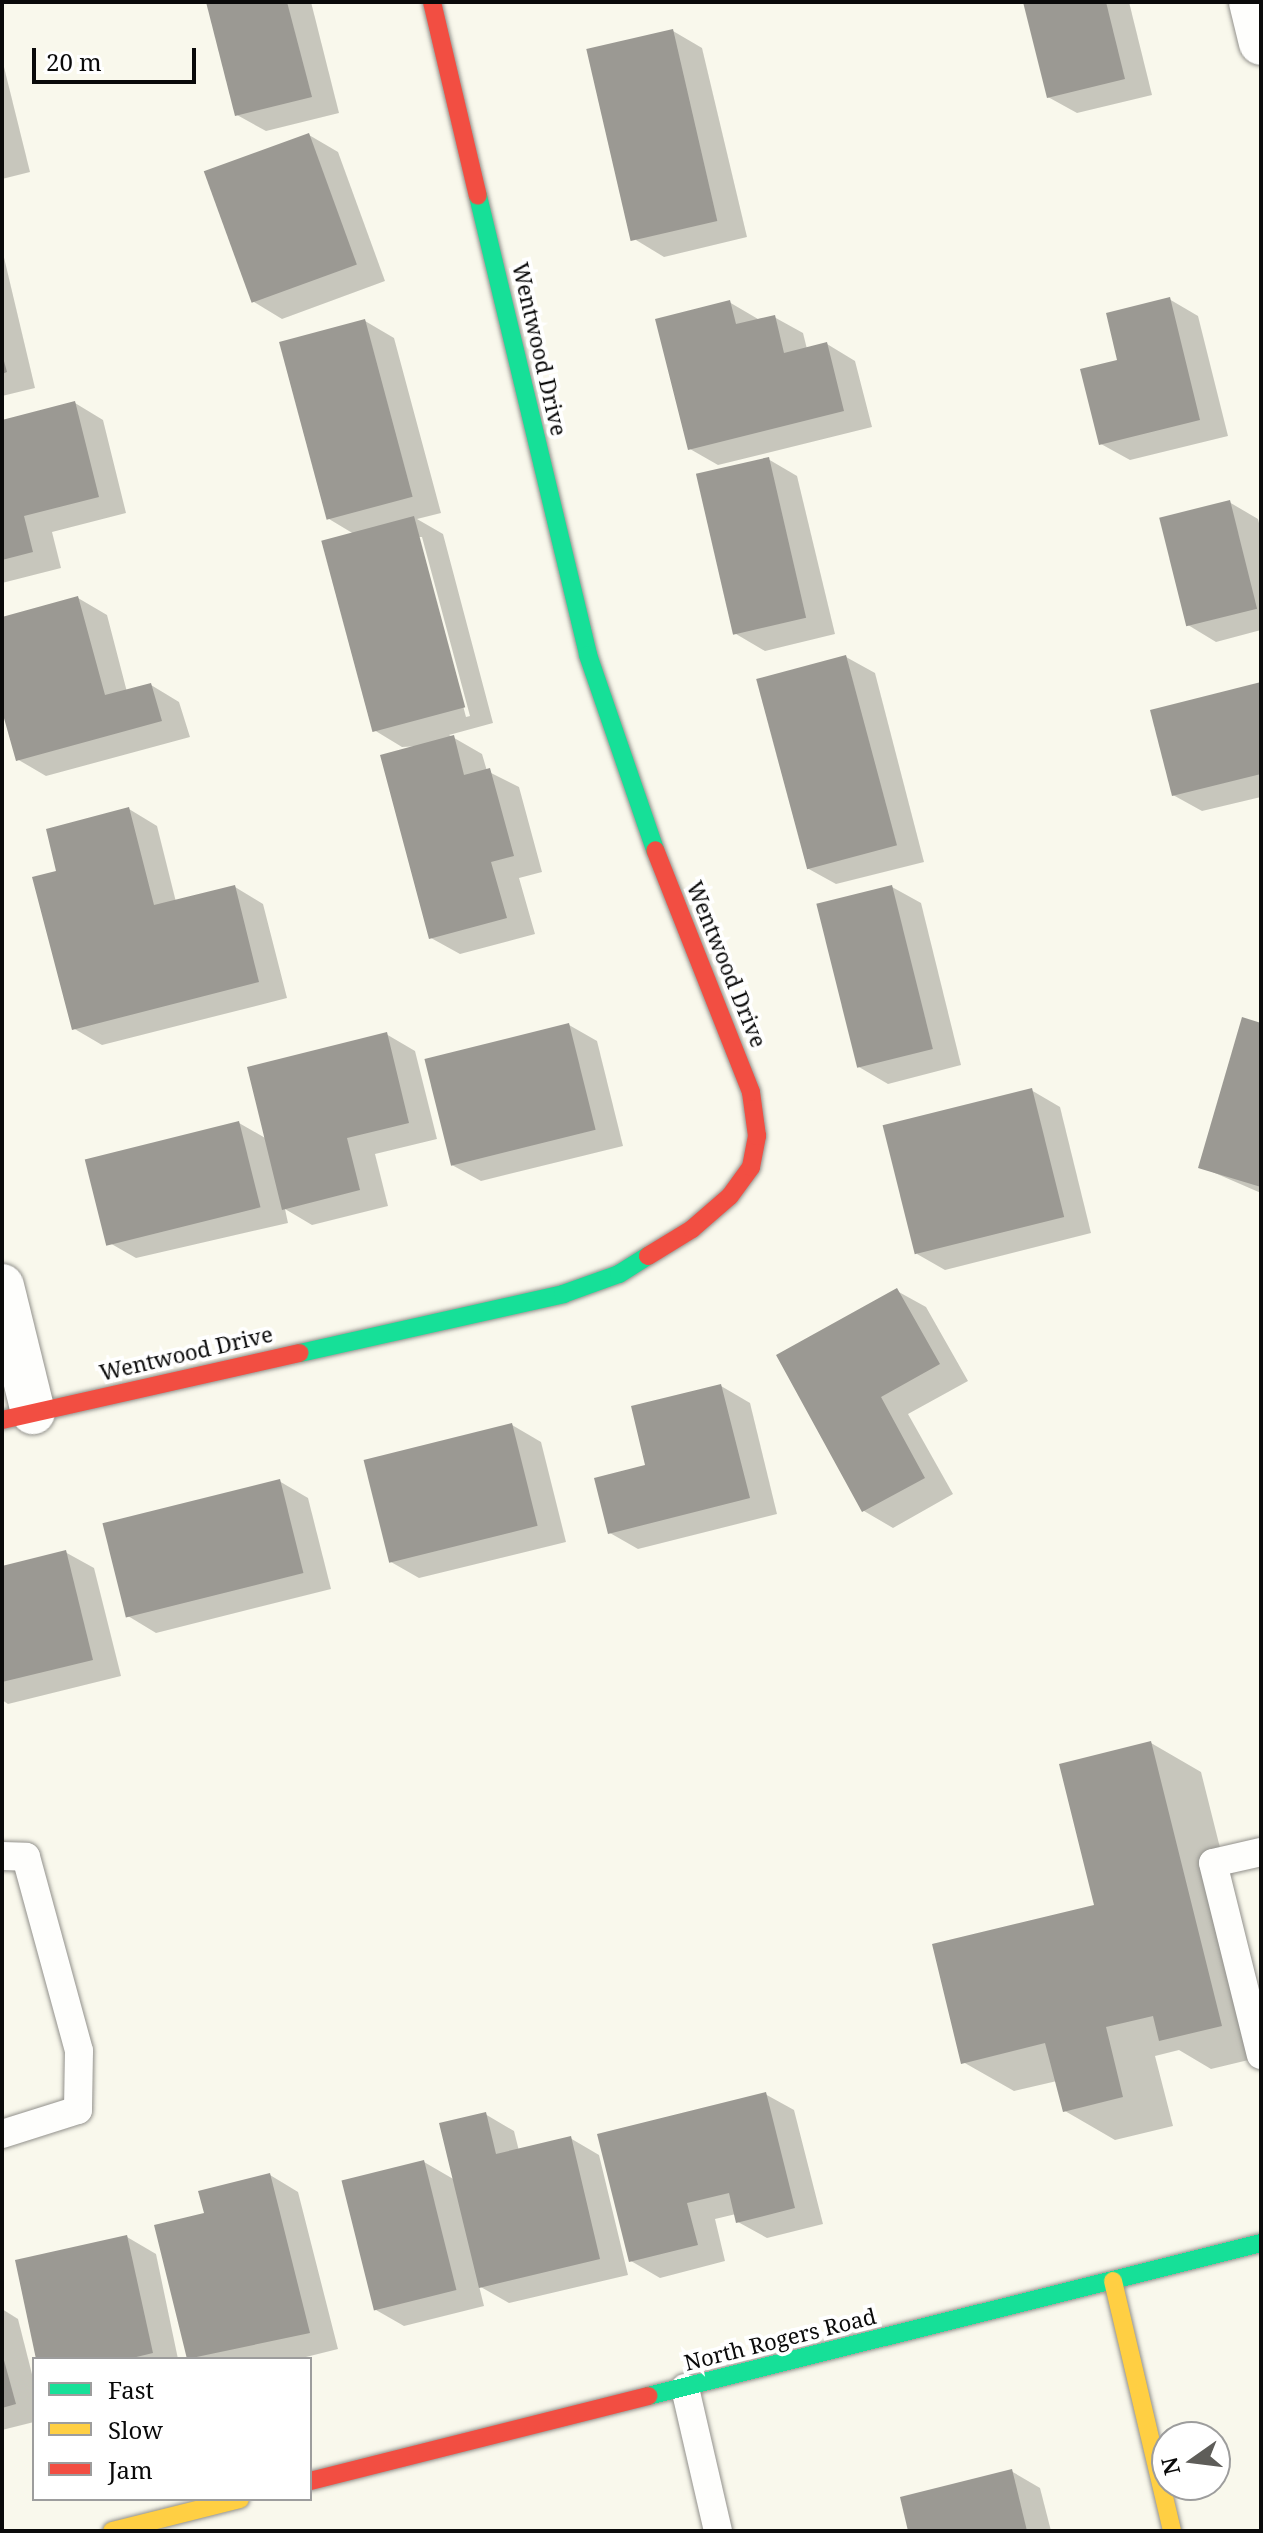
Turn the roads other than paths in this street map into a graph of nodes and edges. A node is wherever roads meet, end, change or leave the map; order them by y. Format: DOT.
graph roads {
  1 [pos="432,2"];
  2 [pos="1251,2"];
  3 [pos="1261,43"];
  4 [pos="2,1286"];
  5 [pos="18,1416"];
  6 [pos="1261,1852"];
  7 [pos="2,1856"];
  8 [pos="1261,2055"];
  9 [pos="2,2134"];
  10 [pos="1261,2243"];
  11 [pos="1113,2281"];
  12 [pos="685,2388"];
  13 [pos="312,2481"];
  14 [pos="232,2501"];
  15 [pos="112,2531"];
  16 [pos="718,2531"];
  17 [pos="1172,2531"];
  1 -- 5 [label="street, Wentwood Drive"];
  2 -- 3 [label="street"];
  4 -- 5 [label="street"];
  6 -- 8 [label="lane"];
  7 -- 9 [label="lane"];
  10 -- 11 [label="street, North Rogers Road"];
  11 -- 12 [label="street, North Rogers Road"];
  11 -- 17 [label="street"];
  12 -- 13 [label="street, North Rogers Road"];
  12 -- 16 [label="lane"];
  14 -- 15 [label="street"];
}
